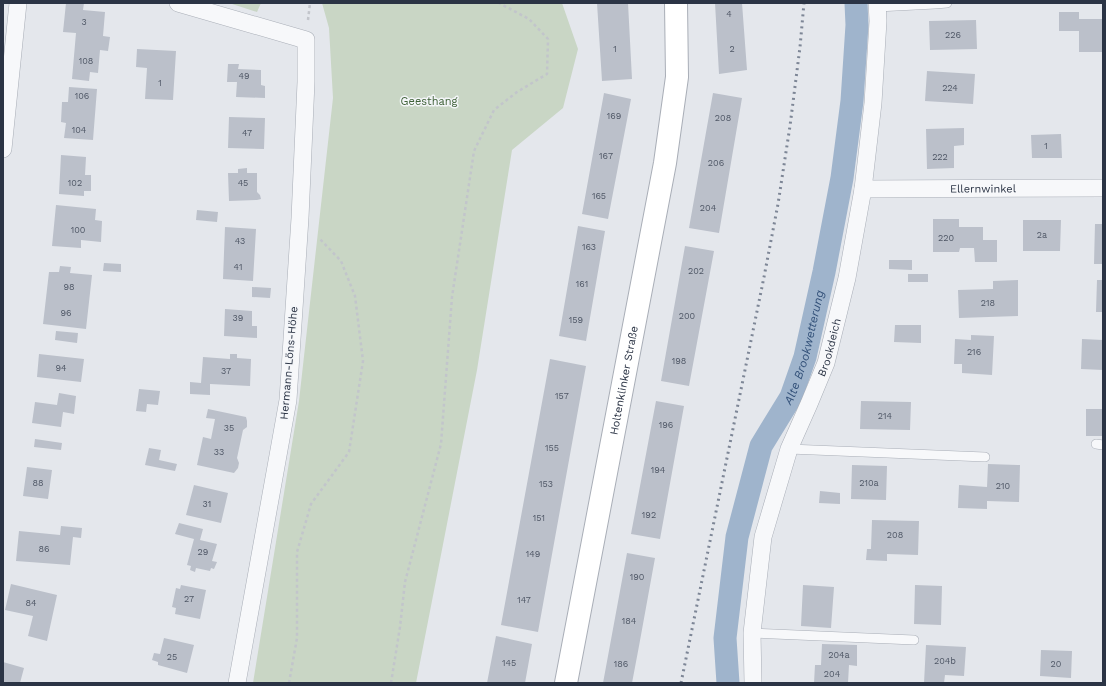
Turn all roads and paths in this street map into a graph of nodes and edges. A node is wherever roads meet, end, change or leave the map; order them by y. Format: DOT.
graph roads {
  1 [pos="18,3"];
  2 [pos="178,3"];
  3 [pos="499,3"];
  4 [pos="676,3"];
  5 [pos="947,3"];
  6 [pos="877,5"];
  7 [pos="3,148"];
  8 [pos="1103,188"];
  9 [pos="863,189"];
  10 [pos="300,218"];
  11 [pos="789,449"];
  12 [pos="985,457"];
  13 [pos="752,633"];
  14 [pos="914,640"];
  15 [pos="237,683"];
  16 [pos="289,683"];
  17 [pos="391,683"];
  18 [pos="566,683"];
  19 [pos="753,683"];
  1 -- 7 [label="street"];
  2 -- 10 [label="street, Hermann-Löns-Höhe"];
  3 -- 17 [label="path"];
  4 -- 18 [label="main road, Holtenklinker Straße"];
  5 -- 6 [label="lane"];
  6 -- 9 [label="street, Brookdeich"];
  8 -- 9 [label="street, Ellernwinkel"];
  9 -- 11 [label="street, Brookdeich"];
  10 -- 15 [label="street, Hermann-Löns-Höhe"];
  10 -- 16 [label="path"];
  11 -- 12 [label="lane"];
  11 -- 13 [label="street, Brookdeich"];
  13 -- 14 [label="lane"];
  13 -- 19 [label="street, Brookdeich"];
}
